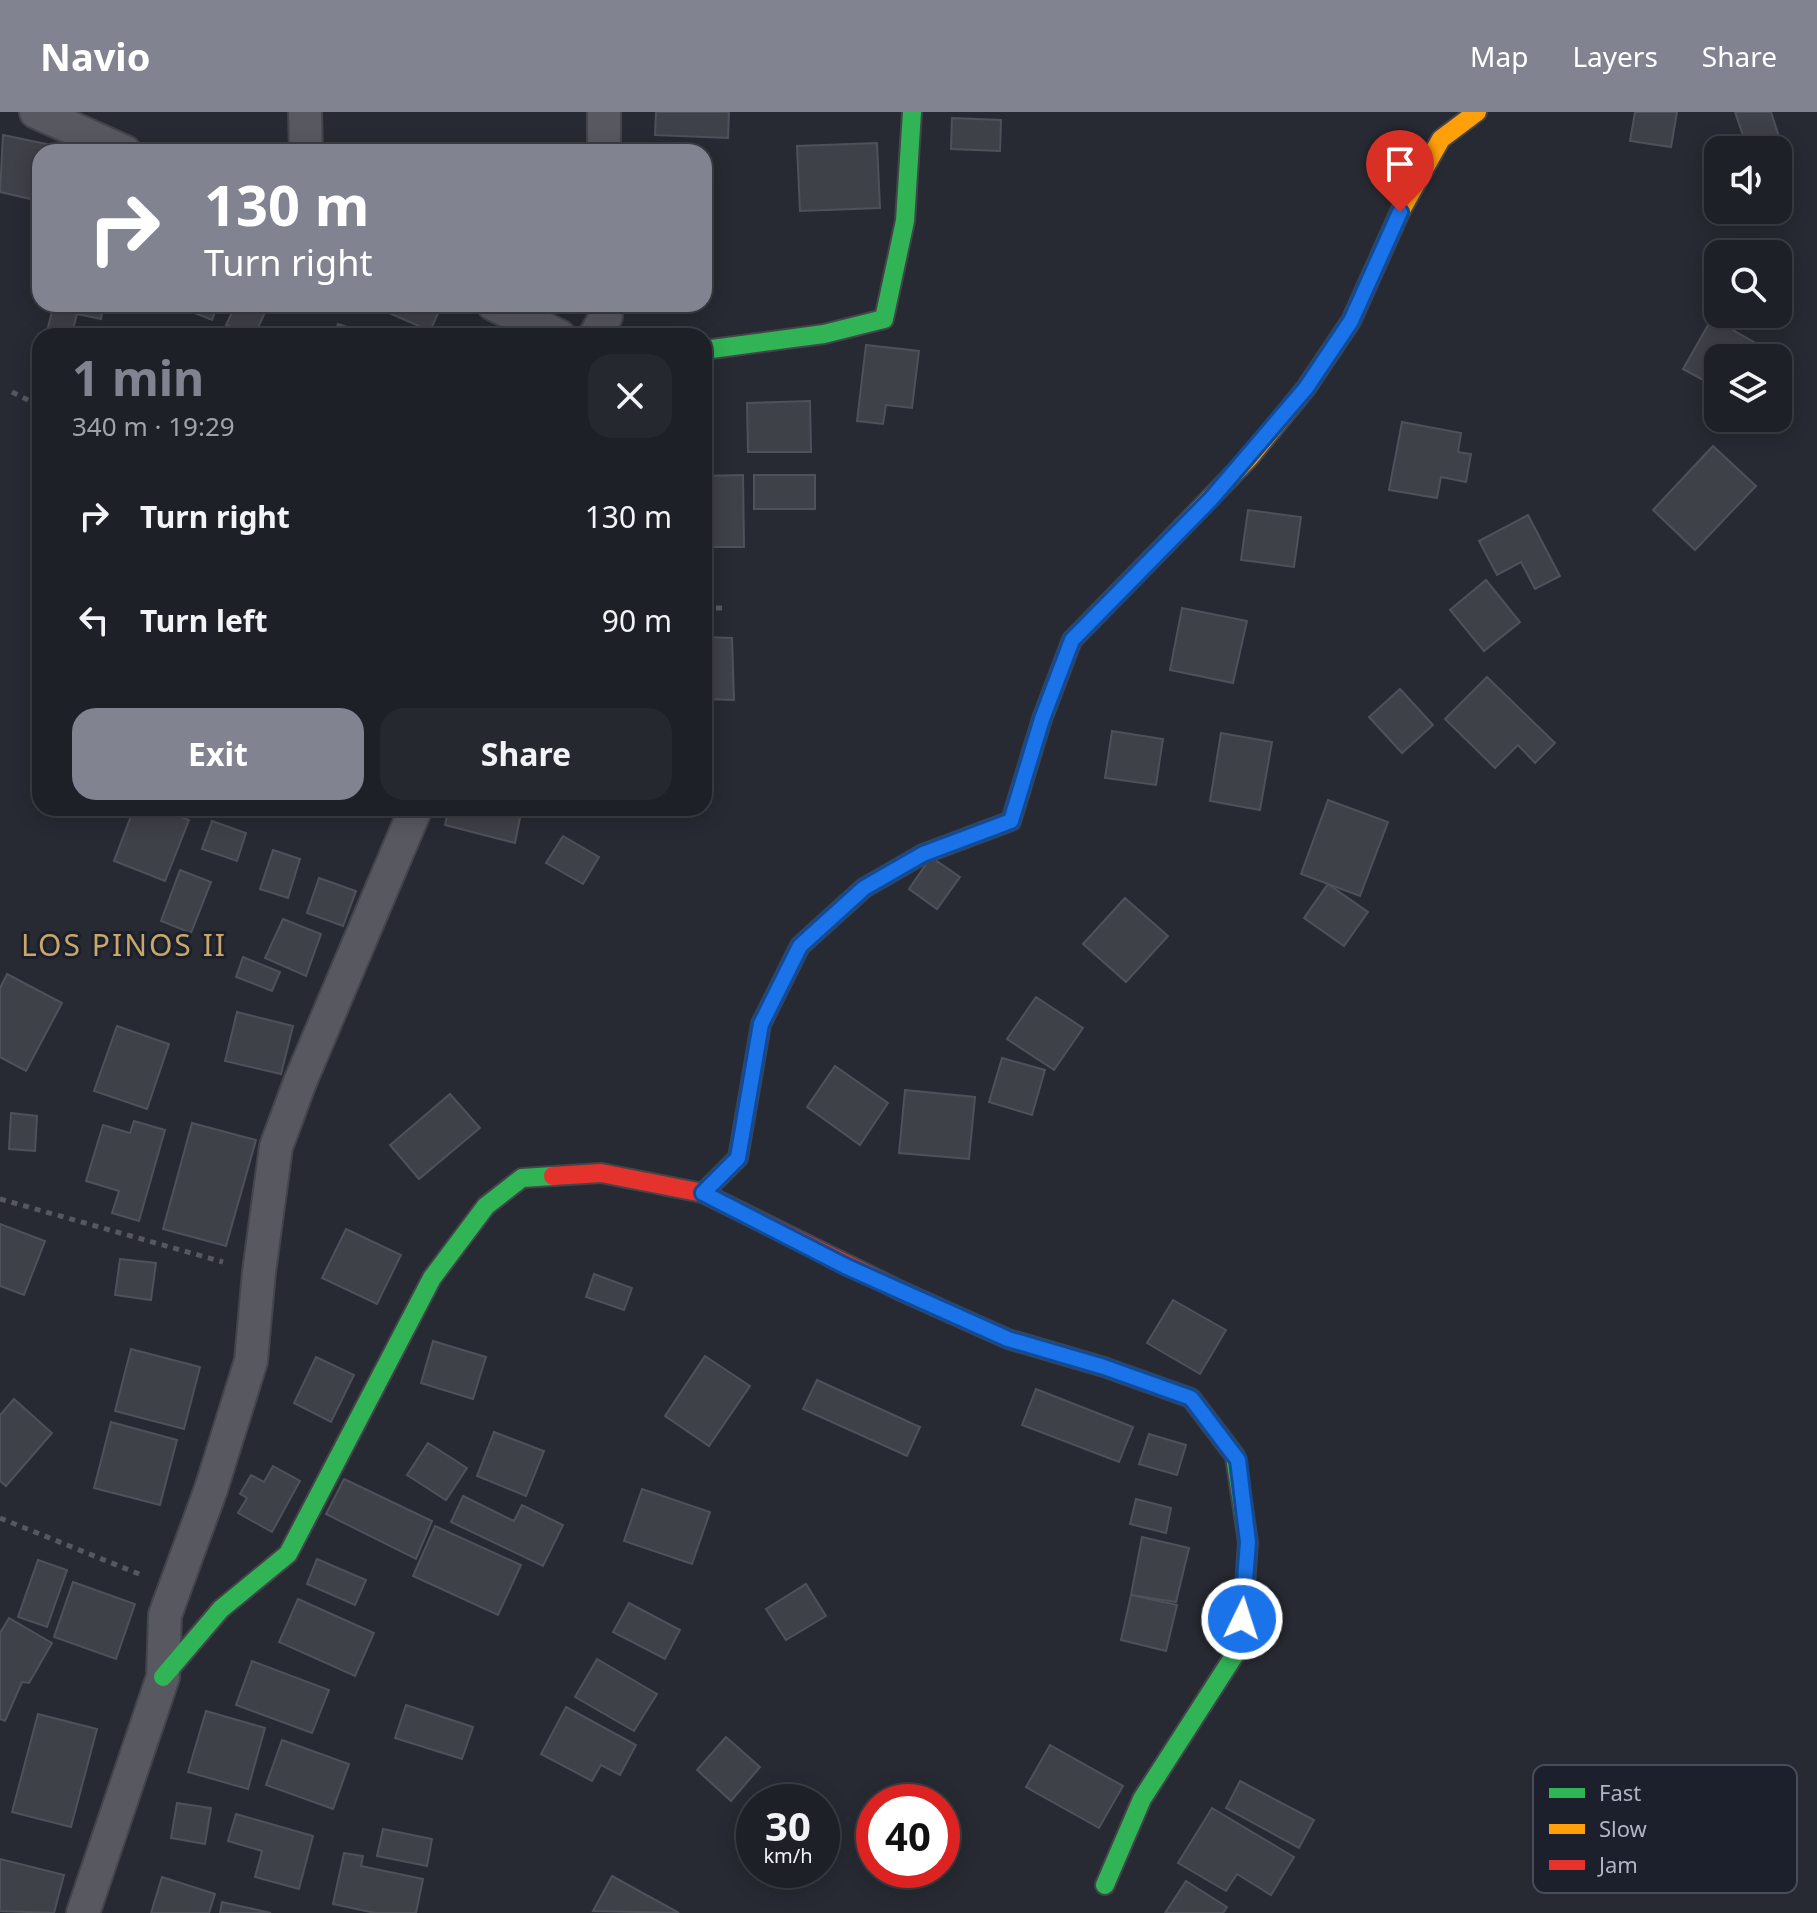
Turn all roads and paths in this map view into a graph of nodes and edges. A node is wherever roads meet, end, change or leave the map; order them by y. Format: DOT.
graph roads {
  1 [pos="36,112"];
  2 [pos="305,112"];
  3 [pos="604,112"];
  4 [pos="912,112"];
  5 [pos="1477,112"];
  6 [pos="107,144"];
  7 [pos="306,144"];
  8 [pos="604,144"];
  9 [pos="510,312"];
  10 [pos="542,328"];
  11 [pos="712,349"];
  12 [pos="12,392"];
  13 [pos="32,402"];
  14 [pos="712,608"];
  15 [pos="727,608"];
  16 [pos="413,816"];
  17 [pos="703,1193"];
  18 [pos="0,1199"];
  19 [pos="259,1272"];
  20 [pos="0,1518"];
  21 [pos="174,1588"];
  22 [pos="163,1677"];
  23 [pos="1105,1885"];
  24 [pos="83,1913"];
  1 -- 6 [label="street"];
  2 -- 7 [label="street"];
  3 -- 8 [label="street"];
  4 -- 11 [label="street"];
  5 -- 17 [label="street"];
  9 -- 10 [label="street"];
  12 -- 13 [label="path"];
  14 -- 15 [label="path"];
  16 -- 19 [label="street"];
  17 -- 22 [label="street"];
  17 -- 23 [label="street"];
  18 -- 19 [label="path"];
  19 -- 21 [label="street"];
  20 -- 21 [label="path"];
  21 -- 22 [label="street"];
  22 -- 24 [label="street"];
}
